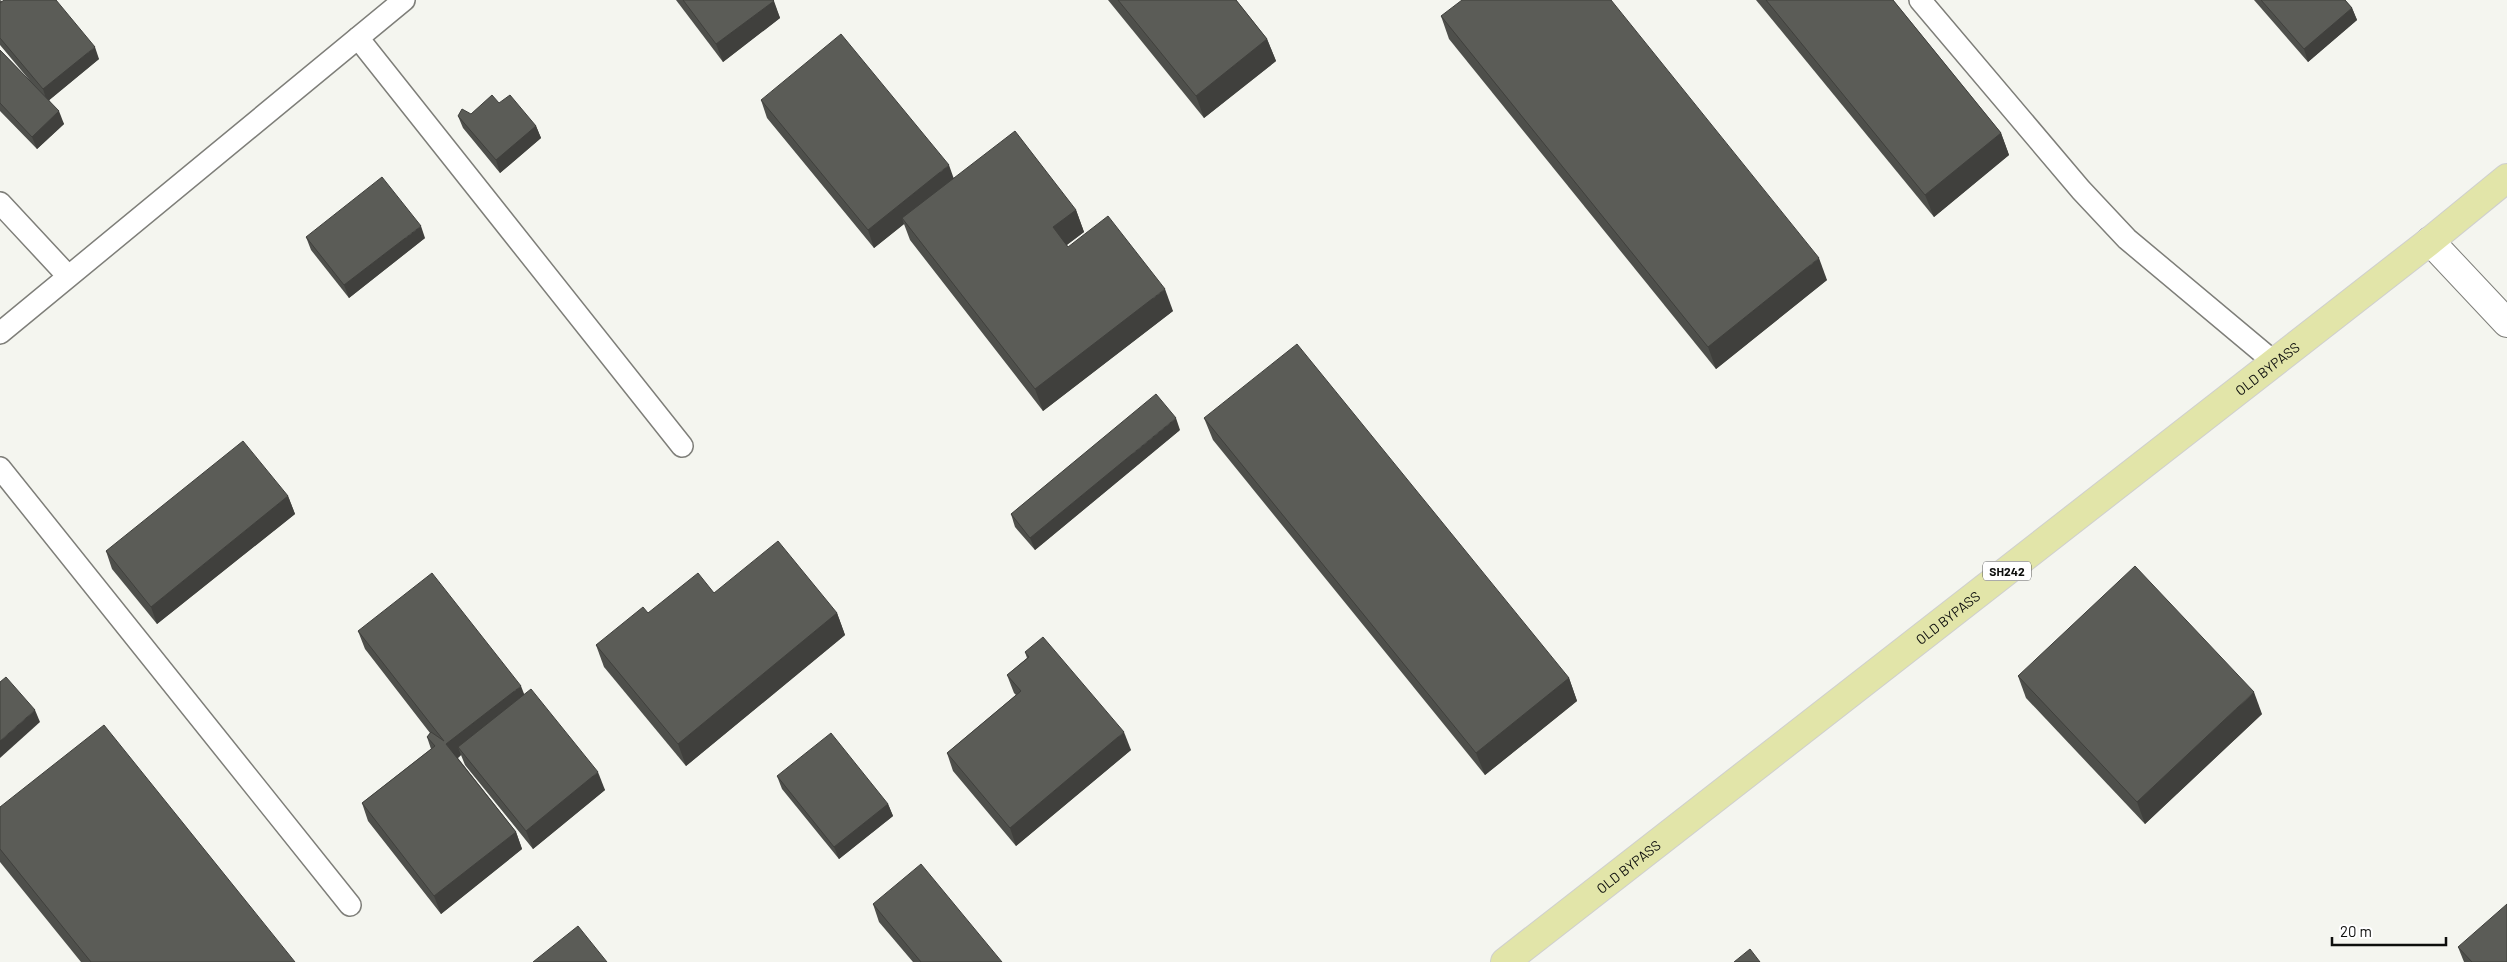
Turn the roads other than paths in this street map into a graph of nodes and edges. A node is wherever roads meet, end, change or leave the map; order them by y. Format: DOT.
graph roads {
  1 [pos="404,0"];
  2 [pos="1920,0"];
  3 [pos="358,38"];
  4 [pos="2507,178"];
  5 [pos="0,203"];
  6 [pos="2430,241"];
  7 [pos="68,276"];
  8 [pos="2507,323"];
  9 [pos="0,332"];
  10 [pos="2274,362"];
  11 [pos="682,446"];
  12 [pos="0,468"];
  13 [pos="350,905"];
  14 [pos="1505,962"];
  1 -- 3 [label="lane"];
  2 -- 10 [label="lane"];
  3 -- 7 [label="lane"];
  3 -- 11 [label="lane"];
  4 -- 6 [label="main road, OLD BYPASS / SH242"];
  5 -- 7 [label="lane"];
  6 -- 8 [label="street"];
  6 -- 10 [label="main road, OLD BYPASS / SH242"];
  7 -- 9 [label="lane"];
  10 -- 14 [label="main road, OLD BYPASS / SH242"];
  12 -- 13 [label="lane"];
}
